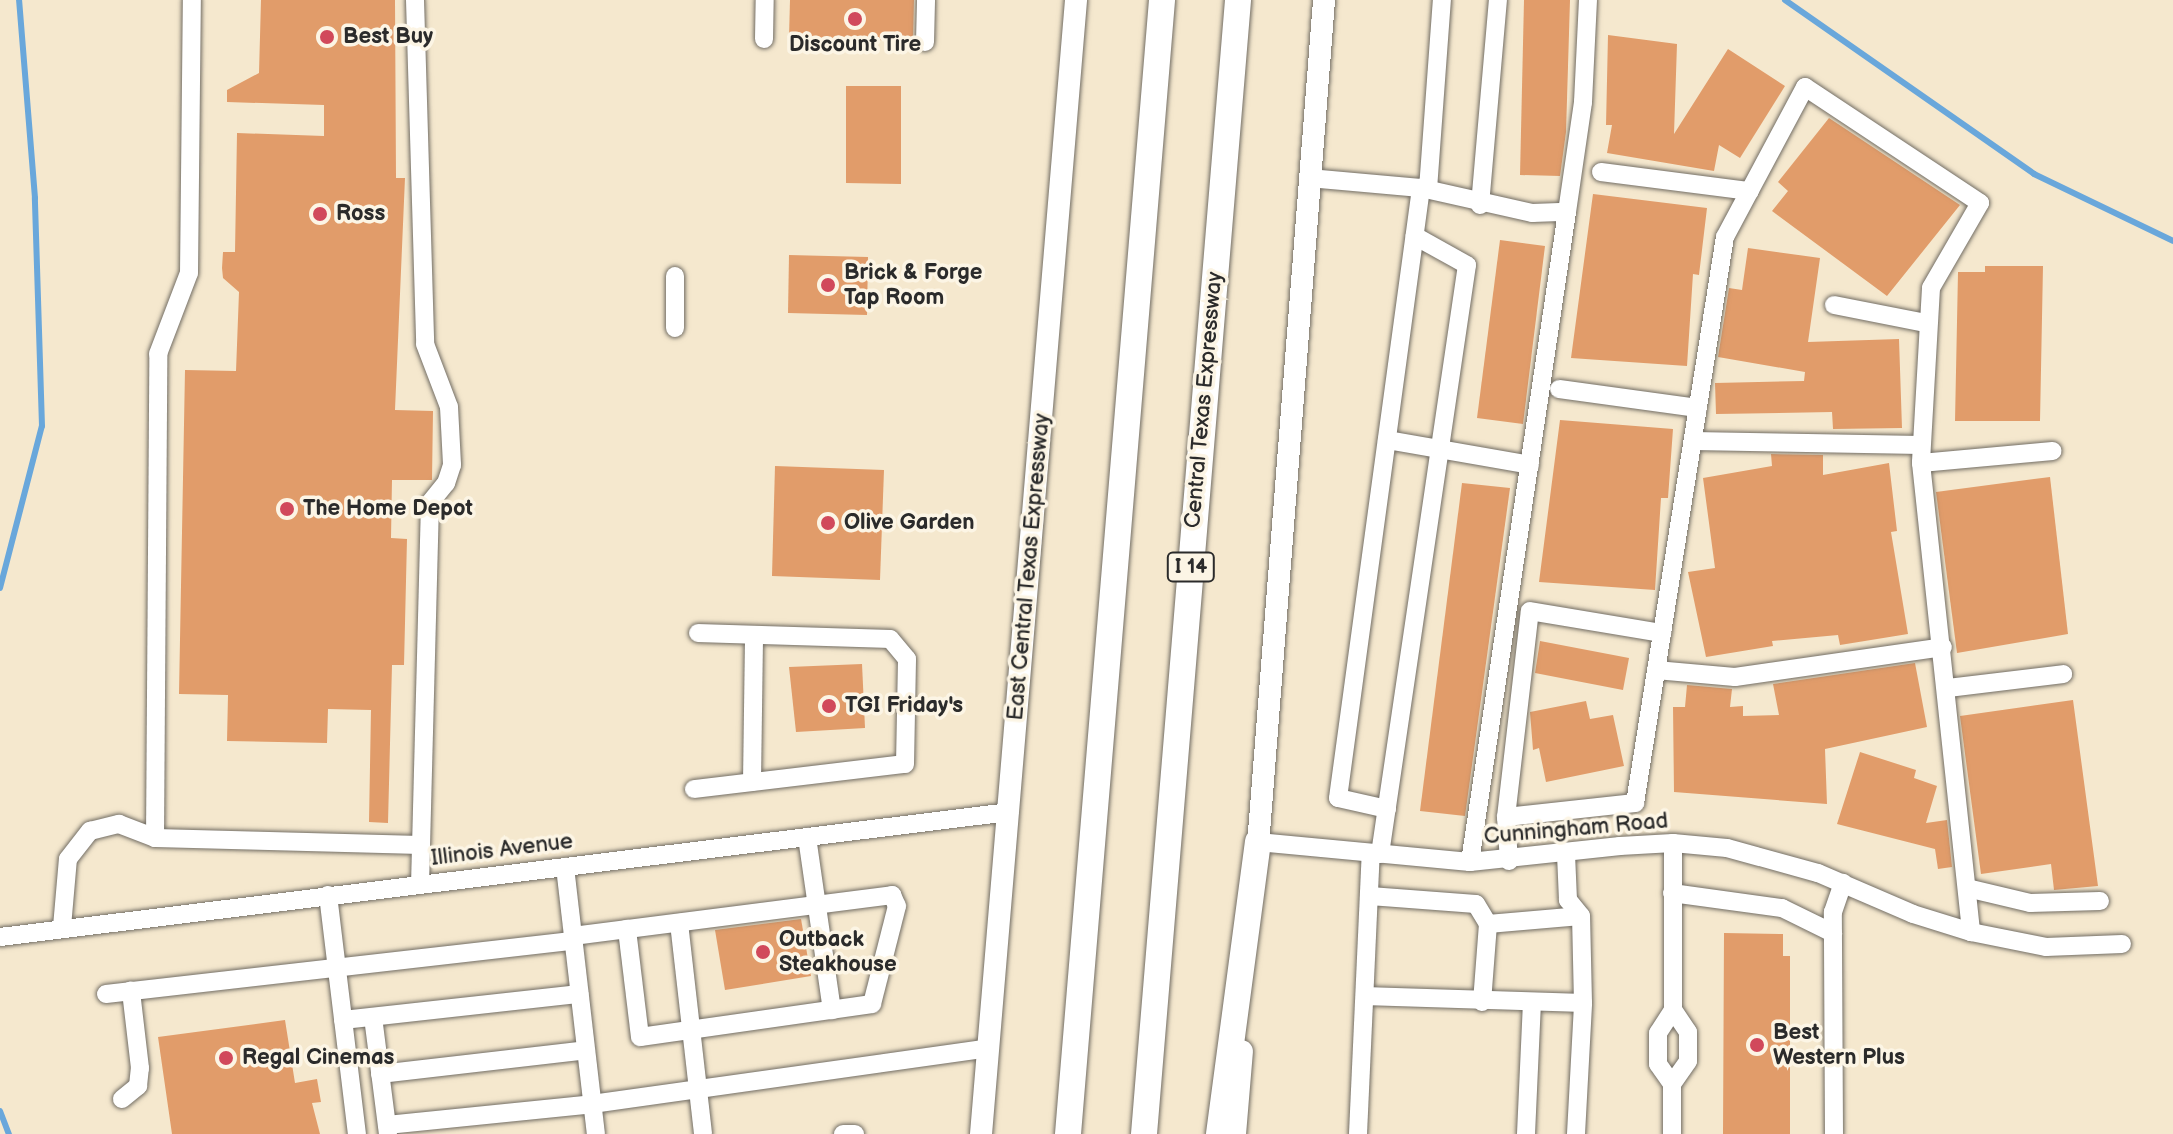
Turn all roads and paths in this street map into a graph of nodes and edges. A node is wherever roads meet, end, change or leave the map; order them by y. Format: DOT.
graph roads {
  1 [pos="192,0"];
  2 [pos="415,0"];
  3 [pos="765,0"];
  4 [pos="926,0"];
  5 [pos="1076,0"];
  6 [pos="1162,0"];
  7 [pos="1238,0"];
  8 [pos="1324,0"];
  9 [pos="1442,0"];
  10 [pos="1498,0"];
  11 [pos="1588,0"];
  12 [pos="764,39"];
  13 [pos="925,42"];
  14 [pos="1601,172"];
  15 [pos="1309,178"];
  16 [pos="1424,188"];
  17 [pos="1750,191"];
  18 [pos="1480,205"];
  19 [pos="1567,212"];
  20 [pos="1415,236"];
  21 [pos="675,276"];
  22 [pos="1834,305"];
  23 [pos="1926,323"];
  24 [pos="675,328"];
  25 [pos="1559,389"];
  26 [pos="1698,408"];
  27 [pos="1387,440"];
  28 [pos="1693,441"];
  29 [pos="1440,449"];
  30 [pos="2052,451"];
  31 [pos="1921,454"];
  32 [pos="1530,465"];
  33 [pos="698,633"];
  34 [pos="1662,633"];
  35 [pos="754,635"];
  36 [pos="1943,647"];
  37 [pos="1656,670"];
  38 [pos="2063,674"];
  39 [pos="1948,688"];
  40 [pos="752,782"];
  41 [pos="694,789"];
  42 [pos="1387,809"];
  43 [pos="1009,812"];
  44 [pos="1506,817"];
  45 [pos="807,837"];
  46 [pos="155,838"];
  47 [pos="1258,842"];
  48 [pos="1673,843"];
  49 [pos="421,845"];
  50 [pos="1376,854"];
  51 [pos="1566,854"];
  52 [pos="1509,861"];
  53 [pos="1470,862"];
  54 [pos="565,867"];
  55 [pos="1843,883"];
  56 [pos="420,884"];
  57 [pos="1967,888"];
  58 [pos="1672,893"];
  59 [pos="328,895"];
  60 [pos="1370,896"];
  61 [pos="2100,901"];
  62 [pos="818,905"];
  63 [pos="1581,916"];
  64 [pos="679,923"];
  65 [pos="1488,924"];
  66 [pos="62,927"];
  67 [pos="627,929"];
  68 [pos="1971,932"];
  69 [pos="1833,933"];
  70 [pos="0,937"];
  71 [pos="573,938"];
  72 [pos="2122,944"];
  73 [pos="337,968"];
  74 [pos="131,991"];
  75 [pos="106,994"];
  76 [pos="580,994"];
  77 [pos="1365,996"];
  78 [pos="1482,1002"];
  79 [pos="1583,1003"];
  80 [pos="1532,1004"];
  81 [pos="832,1010"];
  82 [pos="1673,1010"];
  83 [pos="373,1017"];
  84 [pos="343,1020"];
  85 [pos="691,1030"];
  86 [pos="989,1048"];
  87 [pos="586,1050"];
  88 [pos="380,1074"];
  89 [pos="1672,1084"];
  90 [pos="698,1090"];
  91 [pos="122,1099"];
  92 [pos="592,1104"];
  93 [pos="388,1130"];
  94 [pos="357,1134"];
  95 [pos="596,1134"];
  96 [pos="703,1134"];
  97 [pos="843,1134"];
  98 [pos="855,1134"];
  99 [pos="981,1134"];
  100 [pos="1068,1134"];
  101 [pos="1144,1134"];
  102 [pos="1219,1134"];
  103 [pos="1235,1134"];
  104 [pos="1358,1134"];
  105 [pos="1526,1134"];
  106 [pos="1576,1134"];
  107 [pos="1672,1134"];
  108 [pos="1834,1134"];
  1 -- 46 [label="street"];
  2 -- 49 [label="street"];
  3 -- 12 [label="street"];
  4 -- 13 [label="street"];
  5 -- 43 [label="main road, East Central Texas Expressway"];
  6 -- 100 [label="highway"];
  7 -- 101 [label="highway, Central Texas Expressway / I 14"];
  8 -- 15 [label="main road"];
  9 -- 16 [label="street"];
  10 -- 18 [label="street"];
  11 -- 19 [label="street"];
  14 -- 17 [label="street"];
  15 -- 16 [label="street"];
  15 -- 47 [label="main road"];
  16 -- 18 [label="street"];
  16 -- 20 [label="street"];
  17 -- 23 [label="street"];
  17 -- 26 [label="street"];
  18 -- 19 [label="street"];
  19 -- 32 [label="street"];
  20 -- 27 [label="street"];
  20 -- 29 [label="street"];
  21 -- 24 [label="street"];
  22 -- 23 [label="street"];
  23 -- 31 [label="street"];
  25 -- 26 [label="street"];
  26 -- 28 [label="street"];
  27 -- 29 [label="street"];
  27 -- 42 [label="street"];
  28 -- 31 [label="street"];
  28 -- 34 [label="street"];
  29 -- 32 [label="street"];
  29 -- 42 [label="street"];
  30 -- 31 [label="street"];
  31 -- 36 [label="street"];
  32 -- 53 [label="street"];
  33 -- 35 [label="street"];
  34 -- 37 [label="street"];
  34 -- 44 [label="street"];
  35 -- 40 [label="street"];
  35 -- 40 [label="street"];
  36 -- 37 [label="street"];
  36 -- 39 [label="street"];
  37 -- 44 [label="street"];
  38 -- 39 [label="street"];
  39 -- 57 [label="street"];
  40 -- 41 [label="street"];
  42 -- 50 [label="street"];
  43 -- 45 [label="street, Illinois Avenue"];
  43 -- 86 [label="main road, East Central Texas Expressway"];
  44 -- 52 [label="street"];
  45 -- 54 [label="street, Illinois Avenue"];
  45 -- 62 [label="street"];
  46 -- 49 [label="street"];
  46 -- 66 [label="street"];
  47 -- 50 [label="street, Cunningham Road"];
  47 -- 102 [label="highway"];
  47 -- 103 [label="main road"];
  48 -- 51 [label="street, Cunningham Road"];
  48 -- 55 [label="street, Cunningham Road"];
  48 -- 58 [label="street"];
  49 -- 56 [label="street"];
  50 -- 53 [label="street, Cunningham Road"];
  50 -- 60 [label="street"];
  51 -- 52 [label="street, Cunningham Road"];
  51 -- 63 [label="street"];
  52 -- 53 [label="street, Cunningham Road"];
  54 -- 56 [label="street, Illinois Avenue"];
  54 -- 71 [label="street"];
  55 -- 68 [label="street, Cunningham Road"];
  55 -- 69 [label="street"];
  56 -- 59 [label="street, Illinois Avenue"];
  57 -- 61 [label="street"];
  57 -- 68 [label="street"];
  58 -- 69 [label="street"];
  58 -- 82 [label="street"];
  59 -- 66 [label="street, Illinois Avenue"];
  59 -- 73 [label="street"];
  60 -- 65 [label="street"];
  60 -- 77 [label="street"];
  62 -- 64 [label="street"];
  62 -- 81 [label="street"];
  62 -- 81 [label="street"];
  63 -- 65 [label="street"];
  63 -- 79 [label="street"];
  64 -- 67 [label="street"];
  64 -- 85 [label="street"];
  65 -- 78 [label="street"];
  66 -- 70 [label="street, Illinois Avenue"];
  67 -- 71 [label="street"];
  67 -- 85 [label="street"];
  68 -- 72 [label="street, Cunningham Road"];
  69 -- 108 [label="street"];
  71 -- 73 [label="street"];
  71 -- 76 [label="street"];
  73 -- 74 [label="street"];
  73 -- 84 [label="street"];
  74 -- 75 [label="street"];
  74 -- 91 [label="street"];
  76 -- 83 [label="street"];
  76 -- 87 [label="street"];
  77 -- 78 [label="street"];
  77 -- 104 [label="street"];
  78 -- 80 [label="street"];
  79 -- 80 [label="street"];
  79 -- 106 [label="street"];
  80 -- 105 [label="street"];
  81 -- 85 [label="street"];
  82 -- 89 [label="street"];
  82 -- 89 [label="street"];
  83 -- 84 [label="street"];
  83 -- 88 [label="street"];
  84 -- 94 [label="street"];
  85 -- 90 [label="street"];
  86 -- 90 [label="street"];
  86 -- 99 [label="main road, East Central Texas Expressway"];
  87 -- 88 [label="street"];
  87 -- 92 [label="street"];
  88 -- 93 [label="street"];
  89 -- 107 [label="street"];
  90 -- 92 [label="street"];
  90 -- 96 [label="street"];
  92 -- 93 [label="street"];
  92 -- 95 [label="street"];
  97 -- 98 [label="street"];
}
